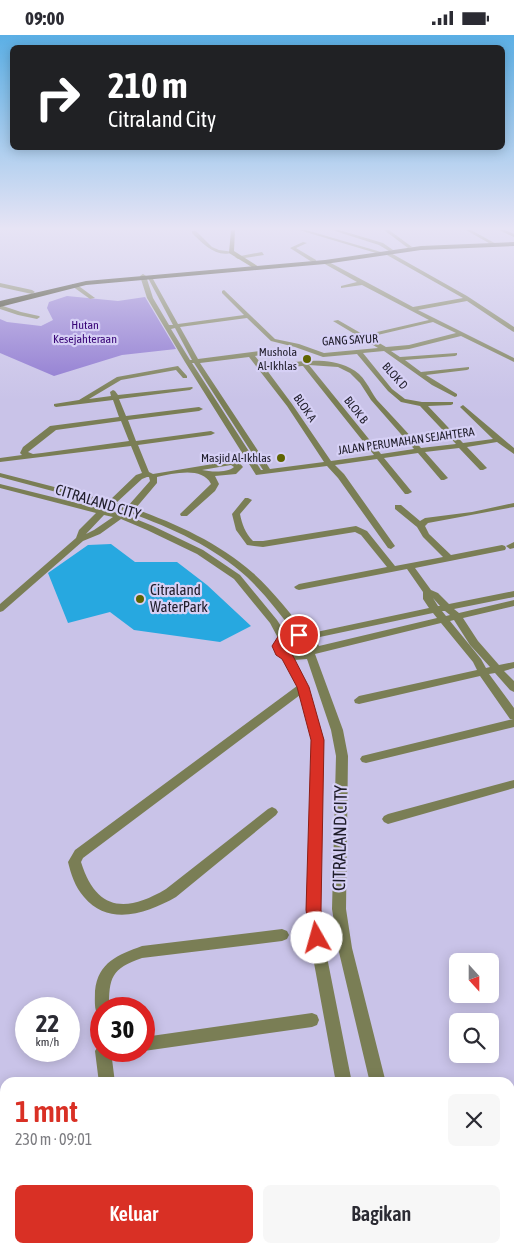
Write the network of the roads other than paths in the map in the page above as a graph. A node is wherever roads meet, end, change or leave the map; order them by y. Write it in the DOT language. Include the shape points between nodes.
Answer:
graph roads {
  1 [pos="8,287"];
  2 [pos="54,287"];
  3 [pos="67,287"];
  4 [pos="77,287"];
  5 [pos="148,287"];
  6 [pos="152,287"];
  7 [pos="369,287"];
  8 [pos="448,287"];
  9 [pos="32,292"];
  10 [pos="224,292"];
  11 [pos="448,296"];
  12 [pos="92,298"];
  13 [pos="468,299"];
  14 [pos="0,304"];
  15 [pos="402,304"];
  16 [pos="412,309"];
  17 [pos="248,316"];
  18 [pos="37,317"];
  19 [pos="434,320"];
  20 [pos="336,321"];
  21 [pos="176,326"];
  22 [pos="168,327"];
  23 [pos="514,330"];
  24 [pos="460,333"];
  25 [pos="363,337"];
  26 [pos="386,350"];
  27 [pos="275,351"];
  28 [pos="359,352"];
  29 [pos="455,354"];
  30 [pos="250,355"];
  31 [pos="399,359"];
  32 [pos="514,360"];
  33 [pos="196,361"];
  34 [pos="188,362"];
  35 [pos="305,365"];
  36 [pos="261,368"];
  37 [pos="467,368"];
  38 [pos="419,374"];
  39 [pos="185,377"];
  40 [pos="109,382"];
  41 [pos="190,388"];
  42 [pos="456,395"];
  43 [pos="115,398"];
  44 [pos="81,401"];
  45 [pos="451,403"];
  46 [pos="422,404"];
  47 [pos="56,405"];
  48 [pos="463,407"];
  49 [pos="199,409"];
  50 [pos="123,418"];
  51 [pos="211,433"];
  52 [pos="499,440"];
  53 [pos="133,443"];
  54 [pos="460,445"];
  55 [pos="419,450"];
  56 [pos="514,452"];
  57 [pos="32,456"];
  58 [pos="377,456"];
  59 [pos="0,460"];
  60 [pos="329,463"];
  61 [pos="483,468"];
  62 [pos="187,470"];
  63 [pos="268,472"];
  64 [pos="209,474"];
  65 [pos="0,475"];
  66 [pos="150,475"];
  67 [pos="444,478"];
  68 [pos="0,486"];
  69 [pos="408,492"];
  70 [pos="248,500"];
  71 [pos="113,503"];
  72 [pos="514,505"];
  73 [pos="398,507"];
  74 [pos="130,509"];
  75 [pos="103,511"];
  76 [pos="184,513"];
  77 [pos="120,516"];
  78 [pos="420,525"];
  79 [pos="80,539"];
  80 [pos="391,546"];
  81 [pos="509,547"];
  82 [pos="449,558"];
  83 [pos="409,566"];
  84 [pos="393,569"];
  85 [pos="299,587"];
  86 [pos="428,592"];
  87 [pos="514,593"];
  88 [pos="514,603"];
  89 [pos="448,606"];
  90 [pos="0,609"];
  91 [pos="435,609"];
  92 [pos="457,617"];
  93 [pos="443,619"];
  94 [pos="348,627"];
  95 [pos="305,637"];
  96 [pos="283,638"];
  97 [pos="356,640"];
  98 [pos="312,653"];
  99 [pos="287,656"];
  100 [pos="514,665"];
  101 [pos="496,669"];
  102 [pos="484,672"];
  103 [pos="303,687"];
  104 [pos="514,688"];
  105 [pos="359,700"];
  106 [pos="328,702"];
  107 [pos="309,705"];
  108 [pos="514,716"];
  109 [pos="514,723"];
  110 [pos="366,759"];
  111 [pos="514,785"];
  112 [pos="272,812"];
  113 [pos="388,819"];
  114 [pos="282,935"];
  115 [pos="101,997"];
  116 [pos="312,1020"];
  117 [pos="155,1042"];
  118 [pos="104,1062"];
  119 [pos="106,1077"];
  120 [pos="343,1077"];
  121 [pos="377,1077"];
  1 -- 9 [label="street"];
  2 -- 9 [label="highway"];
  3 -- 14 [label="highway"];
  4 -- 12 [label="street"];
  5 -- 22 [label="street" via="150,298"];
  6 -- 21 [label="street"];
  7 -- 15 [label="street"];
  8 -- 13 [label="street"];
  9 -- 14 [label="highway"];
  10 -- 17 [label="street, GANG SAYUR"];
  11 -- 15 [label="street"];
  13 -- 16 [label="street"];
  13 -- 23 [label="street"];
  14 -- 18 [label="street" via="20,314"];
  15 -- 16 [label="street"];
  16 -- 19 [label="street"];
  17 -- 21 [label="street"];
  17 -- 28 [label="street, GANG SAYUR" via="275,341 323,355"];
  19 -- 24 [label="street"];
  19 -- 25 [label="street"];
  20 -- 25 [label="street, GANG SAYUR"];
  21 -- 22 [label="street"];
  21 -- 33 [label="street"];
  22 -- 34 [label="street"];
  24 -- 26 [label="street"];
  24 -- 32 [label="street"];
  25 -- 26 [label="street, GANG SAYUR"];
  26 -- 28 [label="street, GANG SAYUR"];
  26 -- 31 [label="street"];
  27 -- 30 [label="street"];
  28 -- 46 [label="street, BLOK D" via="398,397"];
  29 -- 31 [label="street"];
  30 -- 33 [label="street"];
  30 -- 36 [label="street, BLOK A"];
  31 -- 38 [label="street"];
  33 -- 34 [label="street"];
  33 -- 63 [label="street"];
  34 -- 63 [label="street" via="257,472"];
  35 -- 36 [label="street"];
  35 -- 55 [label="street" via="331,364 348,369"];
  35 -- 58 [label="street, BLOK B"];
  36 -- 60 [label="street, BLOK A"];
  37 -- 38 [label="street"];
  38 -- 42 [label="street"];
  39 -- 40 [label="street" via="178,368"];
  40 -- 43 [label="street"];
  40 -- 44 [label="street"];
  41 -- 43 [label="street"];
  43 -- 44 [label="street"];
  43 -- 50 [label="street"];
  44 -- 47 [label="street"];
  45 -- 46 [label="street"];
  46 -- 54 [label="street"];
  48 -- 52 [label="street, JALAN PERUMAHAN SEJAHTERA"];
  49 -- 50 [label="street"];
  50 -- 53 [label="street"];
  50 -- 57 [label="street" via="55,427 26,449 24,453"];
  51 -- 53 [label="street"];
  52 -- 54 [label="street, JALAN PERUMAHAN SEJAHTERA"];
  52 -- 56 [label="street"];
  53 -- 57 [label="street"];
  53 -- 66 [label="street"];
  54 -- 55 [label="street, JALAN PERUMAHAN SEJAHTERA"];
  54 -- 61 [label="street"];
  55 -- 58 [label="street, JALAN PERUMAHAN SEJAHTERA"];
  55 -- 67 [label="street"];
  57 -- 59 [label="street"];
  58 -- 60 [label="street, JALAN PERUMAHAN SEJAHTERA"];
  58 -- 69 [label="street, BLOK B"];
  60 -- 63 [label="street, JALAN PERUMAHAN SEJAHTERA"];
  60 -- 80 [label="street, BLOK A"];
  62 -- 64 [label="street"];
  62 -- 64 [label="street" via="231,463 239,467 233,472"];
  62 -- 66 [label="street"];
  64 -- 76 [label="street" via="215,484 212,489"];
  65 -- 71 [label="street, CITRALAND CITY"];
  66 -- 71 [label="street" via="139,477"];
  66 -- 74 [label="street" via="154,481"];
  68 -- 75 [label="street, CITRALAND CITY"];
  70 -- 84 [label="street" via="236,515 240,530 250,543 263,544 356,529 364,533"];
  71 -- 74 [label="street, CITRALAND CITY"];
  71 -- 75 [label="street"];
  72 -- 78 [label="street" via="425,521"];
  73 -- 78 [label="street"];
  74 -- 77 [label="street"];
  74 -- 95 [label="street, CITRALAND CITY" via="197,539 232,560 256,580"];
  75 -- 77 [label="street, CITRALAND CITY"];
  75 -- 79 [label="street" via="86,527"];
  77 -- 79 [label="street"];
  77 -- 96 [label="street, CITRALAND CITY" via="167,536 228,570 246,585"];
  78 -- 82 [label="street"];
  79 -- 90 [label="street"];
  81 -- 82 [label="street"];
  82 -- 83 [label="street"];
  83 -- 84 [label="street"];
  83 -- 86 [label="street"];
  84 -- 85 [label="street"];
  86 -- 89 [label="street"];
  86 -- 91 [label="street" via="428,599"];
  87 -- 89 [label="street"];
  88 -- 92 [label="street"];
  89 -- 91 [label="street"];
  89 -- 92 [label="street"];
  91 -- 93 [label="street"];
  91 -- 94 [label="street"];
  92 -- 93 [label="street"];
  92 -- 101 [label="street"];
  93 -- 97 [label="street"];
  93 -- 102 [label="street"];
  94 -- 95 [label="street"];
  94 -- 97 [label="street"];
  95 -- 96 [label="street" via="290,635"];
  95 -- 98 [label="street, CITRALAND CITY" via="313,643"];
  96 -- 99 [label="street, CITRALAND CITY" via="278,646 280,652"];
  97 -- 98 [label="street"];
  98 -- 99 [label="street" via="299,658"];
  98 -- 106 [label="street, CITRALAND CITY"];
  99 -- 103 [label="street, CITRALAND CITY"];
  100 -- 101 [label="street"];
  101 -- 102 [label="street"];
  101 -- 104 [label="street"];
  102 -- 105 [label="street"];
  102 -- 108 [label="street"];
  103 -- 107 [label="street, CITRALAND CITY"];
  103 -- 112 [label="street" via="79,854 74,862 77,875 96,903 122,910 146,906 171,893"];
  106 -- 107 [label="street"];
  106 -- 121 [label="street, CITRALAND CITY" via="338,729 342,756 339,909 345,948"];
  107 -- 120 [label="street, CITRALAND CITY" via="318,740 313,910"];
  109 -- 110 [label="street"];
  111 -- 113 [label="street"];
  114 -- 115 [label="street" via="142,953 122,959 108,968 103,978"];
  116 -- 117 [label="street"];
  118 -- 119 [label="street"];
}
